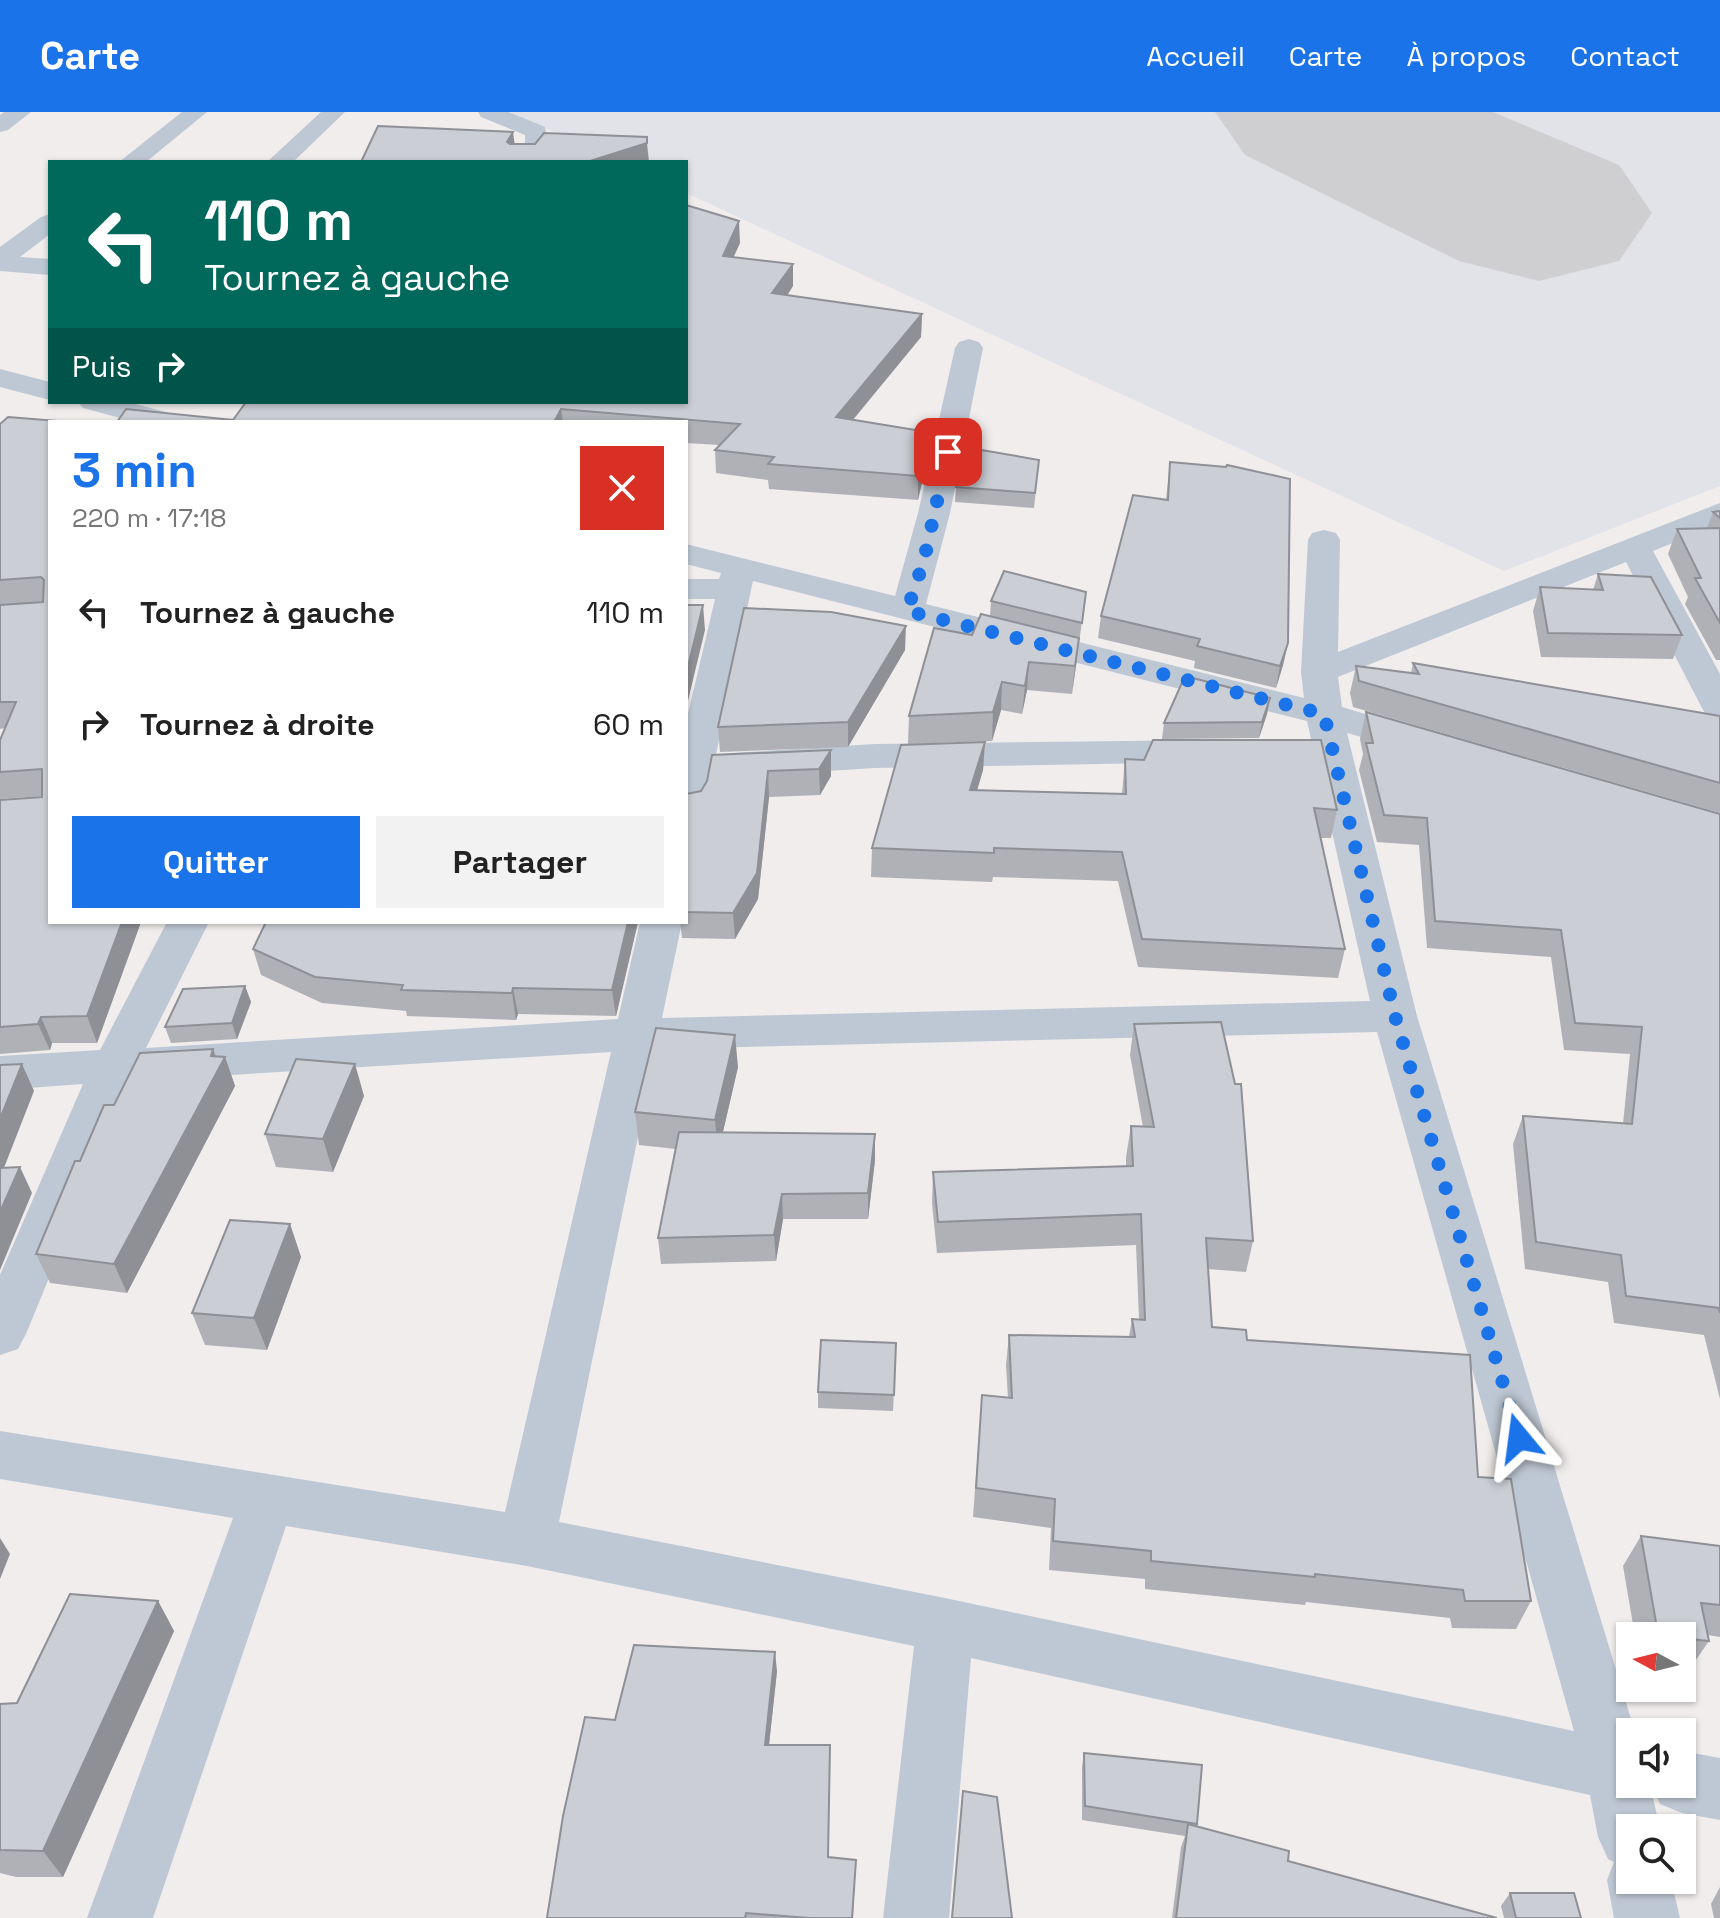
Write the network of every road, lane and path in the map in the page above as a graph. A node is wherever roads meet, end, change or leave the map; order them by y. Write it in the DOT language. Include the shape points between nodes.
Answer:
graph roads {
  1 [pos="20,112"];
  2 [pos="196,112"];
  3 [pos="334,112"];
  4 [pos="489,112"];
  5 [pos="0,125"];
  6 [pos="134,160"];
  7 [pos="281,160"];
  8 [pos="526,160"];
  9 [pos="48,224"];
  10 [pos="0,261"];
  11 [pos="48,267"];
  12 [pos="969,348"];
  13 [pos="0,378"];
  14 [pos="48,390"];
  15 [pos="126,406"];
  16 [pos="164,420"];
  17 [pos="1720,513"];
  18 [pos="1324,540"];
  19 [pos="1634,546"];
  20 [pos="688,555"];
  21 [pos="737,578"];
  22 [pos="688,589"];
  23 [pos="907,611"];
  24 [pos="1720,708"];
  25 [pos="1320,723"];
  26 [pos="1241,751"];
  27 [pos="1461,754"];
  28 [pos="690,768"];
  29 [pos="187,924"];
  30 [pos="661,924"];
  31 [pos="1395,1016"];
  32 [pos="637,1034"];
  33 [pos="114,1066"];
  34 [pos="0,1073"];
  35 [pos="0,1334"];
  36 [pos="0,1455"];
  37 [pos="268,1498"];
  38 [pos="527,1541"];
  39 [pos="945,1625"];
  40 [pos="1616,1748"];
  41 [pos="1616,1769"];
  42 [pos="1696,1785"];
  43 [pos="1720,1789"];
  44 [pos="1642,1894"];
  45 [pos="120,1918"];
  46 [pos="916,1918"];
  47 [pos="1647,1918"];
  1 -- 5 [label="street"];
  2 -- 6 [label="street"];
  3 -- 7 [label="street"];
  4 -- 8 [label="street" via="537,132 537,144"];
  9 -- 10 [label="street"];
  10 -- 11 [label="street"];
  12 -- 23 [label="street" via="945,475"];
  13 -- 14 [label="street"];
  15 -- 16 [label="street"];
  17 -- 19 [label="street"];
  18 -- 25 [label="street"];
  19 -- 24 [label="street"];
  19 -- 25 [label="street"];
  20 -- 21 [label="street"];
  21 -- 22 [label="street"];
  21 -- 23 [label="street"];
  21 -- 28 [label="street"];
  23 -- 25 [label="street"];
  25 -- 27 [label="street"];
  25 -- 31 [label="street"];
  26 -- 28 [label="street" via="875,756"];
  29 -- 33 [label="street"];
  30 -- 32 [label="street"];
  31 -- 32 [label="street"];
  31 -- 40 [label="street"];
  32 -- 33 [label="street"];
  32 -- 38 [label="street"];
  33 -- 34 [label="street"];
  33 -- 35 [label="street"];
  36 -- 37 [label="street"];
  37 -- 38 [label="street"];
  37 -- 45 [label="street"];
  38 -- 39 [label="street"];
  39 -- 41 [label="street"];
  39 -- 46 [label="street"];
  42 -- 43 [label="street"];
  44 -- 47 [label="street"];
}
